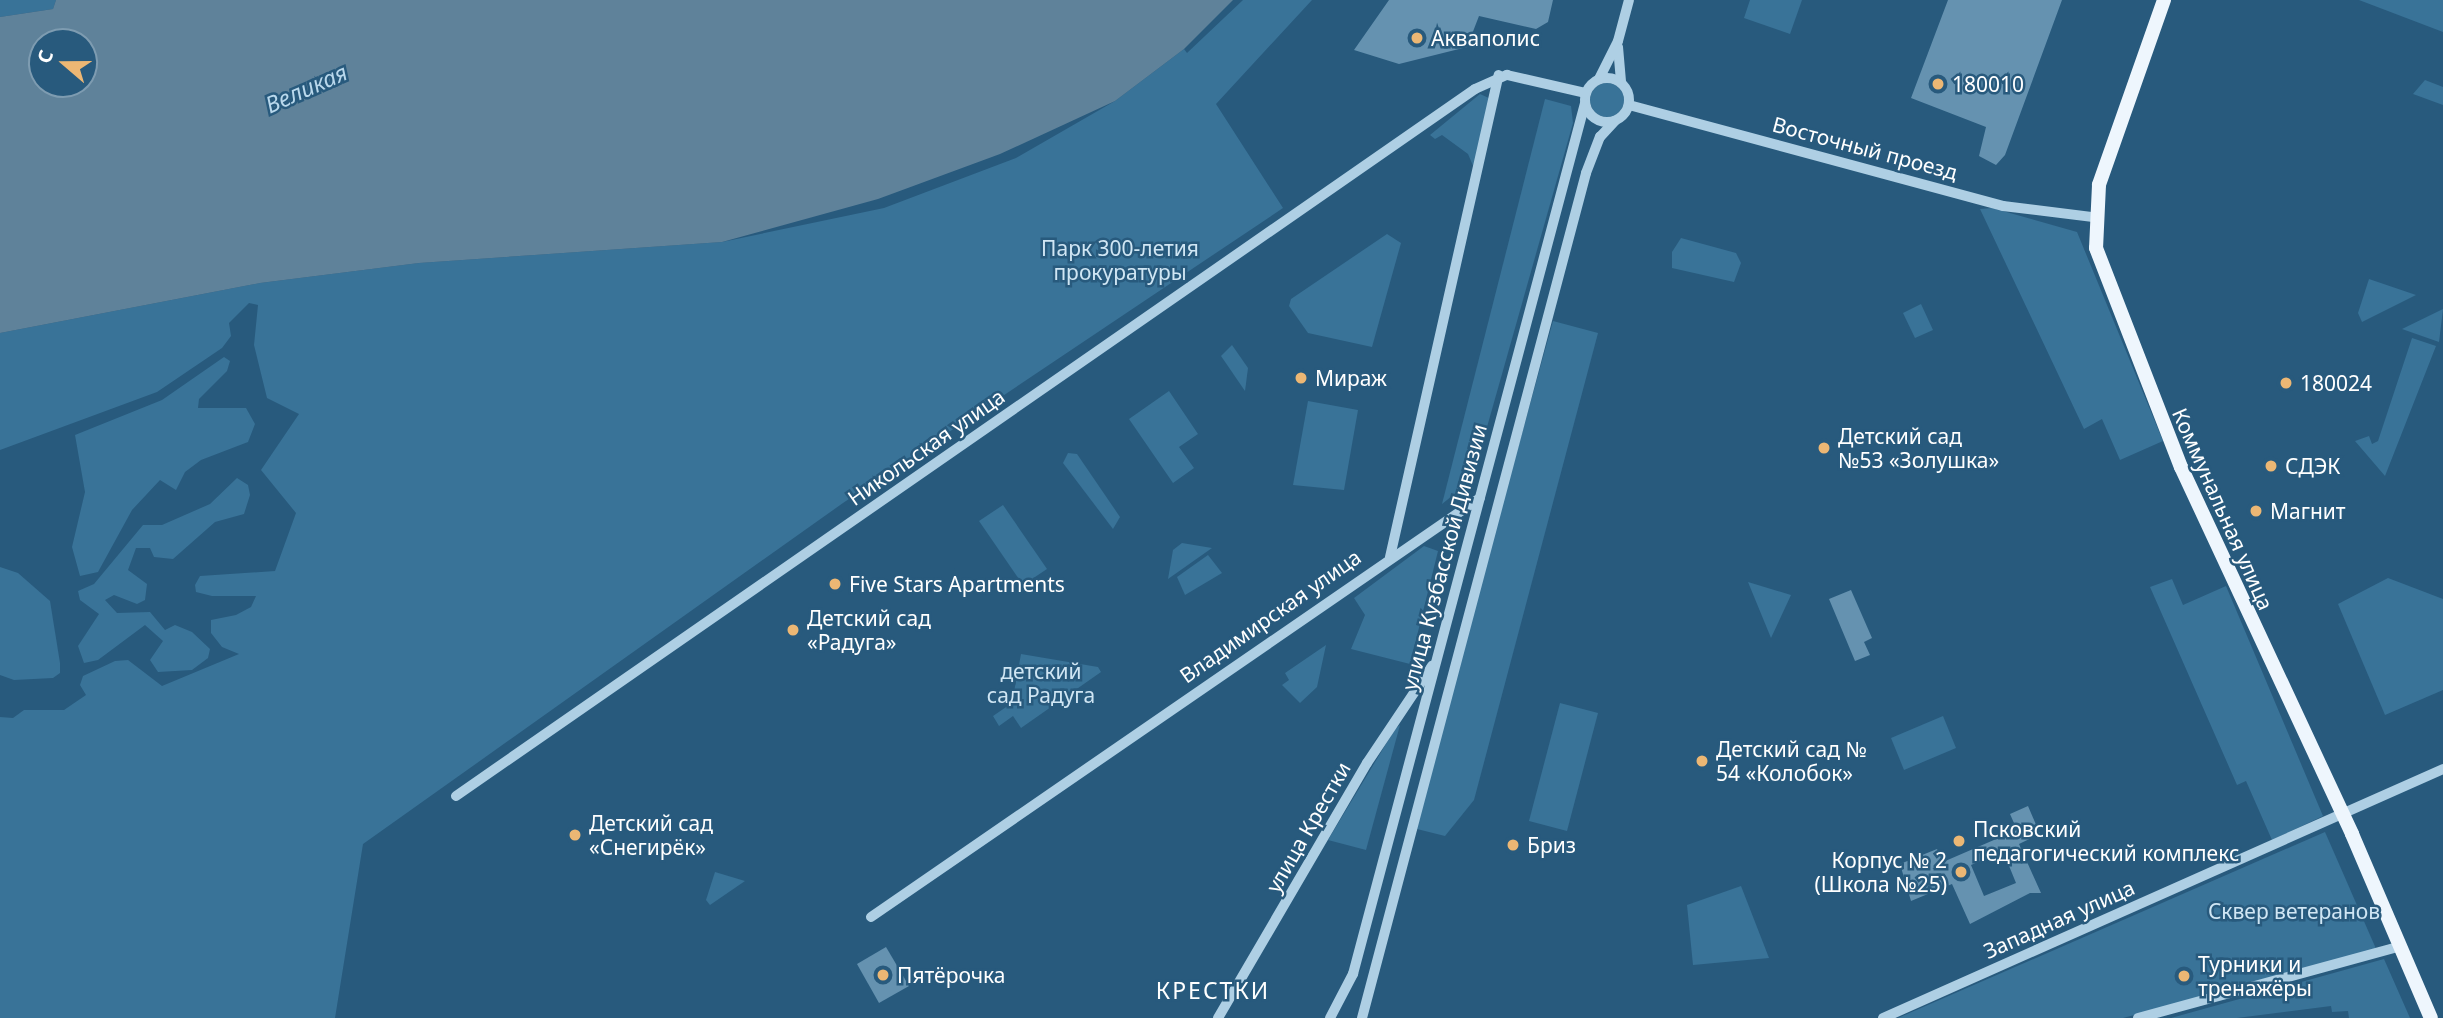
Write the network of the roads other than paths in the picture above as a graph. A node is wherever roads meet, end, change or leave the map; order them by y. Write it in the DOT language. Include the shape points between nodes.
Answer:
graph roads {
  1 [pos="1629,0"];
  2 [pos="2164,0"];
  3 [pos="1618,41"];
  4 [pos="1499,75"];
  5 [pos="1599,79"];
  6 [pos="1621,83"];
  7 [pos="1585,98"];
  8 [pos="1629,105"];
  9 [pos="1615,121"];
  10 [pos="2093,217"];
  11 [pos="1480,498"];
  12 [pos="1390,557"];
  13 [pos="1436,661"];
  14 [pos="2443,769"];
  15 [pos="456,796"];
  16 [pos="2342,814"];
  17 [pos="871,917"];
  18 [pos="2401,946"];
  19 [pos="1219,1017"];
  20 [pos="1330,1018"];
  21 [pos="1362,1018"];
  22 [pos="1883,1018"];
  23 [pos="2137,1018"];
  24 [pos="2431,1018"];
  1 -- 3 [label="street, улица Кузбасской Дивизии"];
  2 -- 10 [label="main road, Коммунальная улица" via="2108,153"];
  3 -- 5 [label="street, улица Кузбасской Дивизии"];
  3 -- 6 [label="street, улица Кузбасской Дивизии"];
  4 -- 7 [label="street"];
  4 -- 12 [label="street, Владимирская улица"];
  4 -- 15 [label="street, Никольская улица"];
  5 -- 6 [label="street"];
  5 -- 7 [label="street, улица Кузбасской Дивизии"];
  6 -- 8 [label="street, улица Кузбасской Дивизии"];
  7 -- 9 [label="street" via="1594,119"];
  7 -- 11 [label="street, улица Кузбасской Дивизии"];
  8 -- 9 [label="street, улица Кузбасской Дивизии"];
  8 -- 10 [label="street, Восточный проезд" via="2003,206"];
  9 -- 21 [label="street, улица Кузбасской Дивизии" via="1600,137 1586,173"];
  10 -- 16 [label="main road, Коммунальная улица" via="2096,248 2160,418"];
  11 -- 12 [label="street"];
  11 -- 13 [label="street, улица Кузбасской Дивизии"];
  12 -- 17 [label="street, Владимирская улица"];
  13 -- 19 [label="street, улица Крестки" via="1367,764"];
  13 -- 20 [label="street, улица Кузбасской Дивизии" via="1353,974"];
  14 -- 16 [label="street, Западная улица"];
  16 -- 18 [label="main road, Коммунальная улица"];
  16 -- 22 [label="street, Западная улица"];
  18 -- 23 [label="street"];
  18 -- 24 [label="main road, Коммунальная улица"];
}
